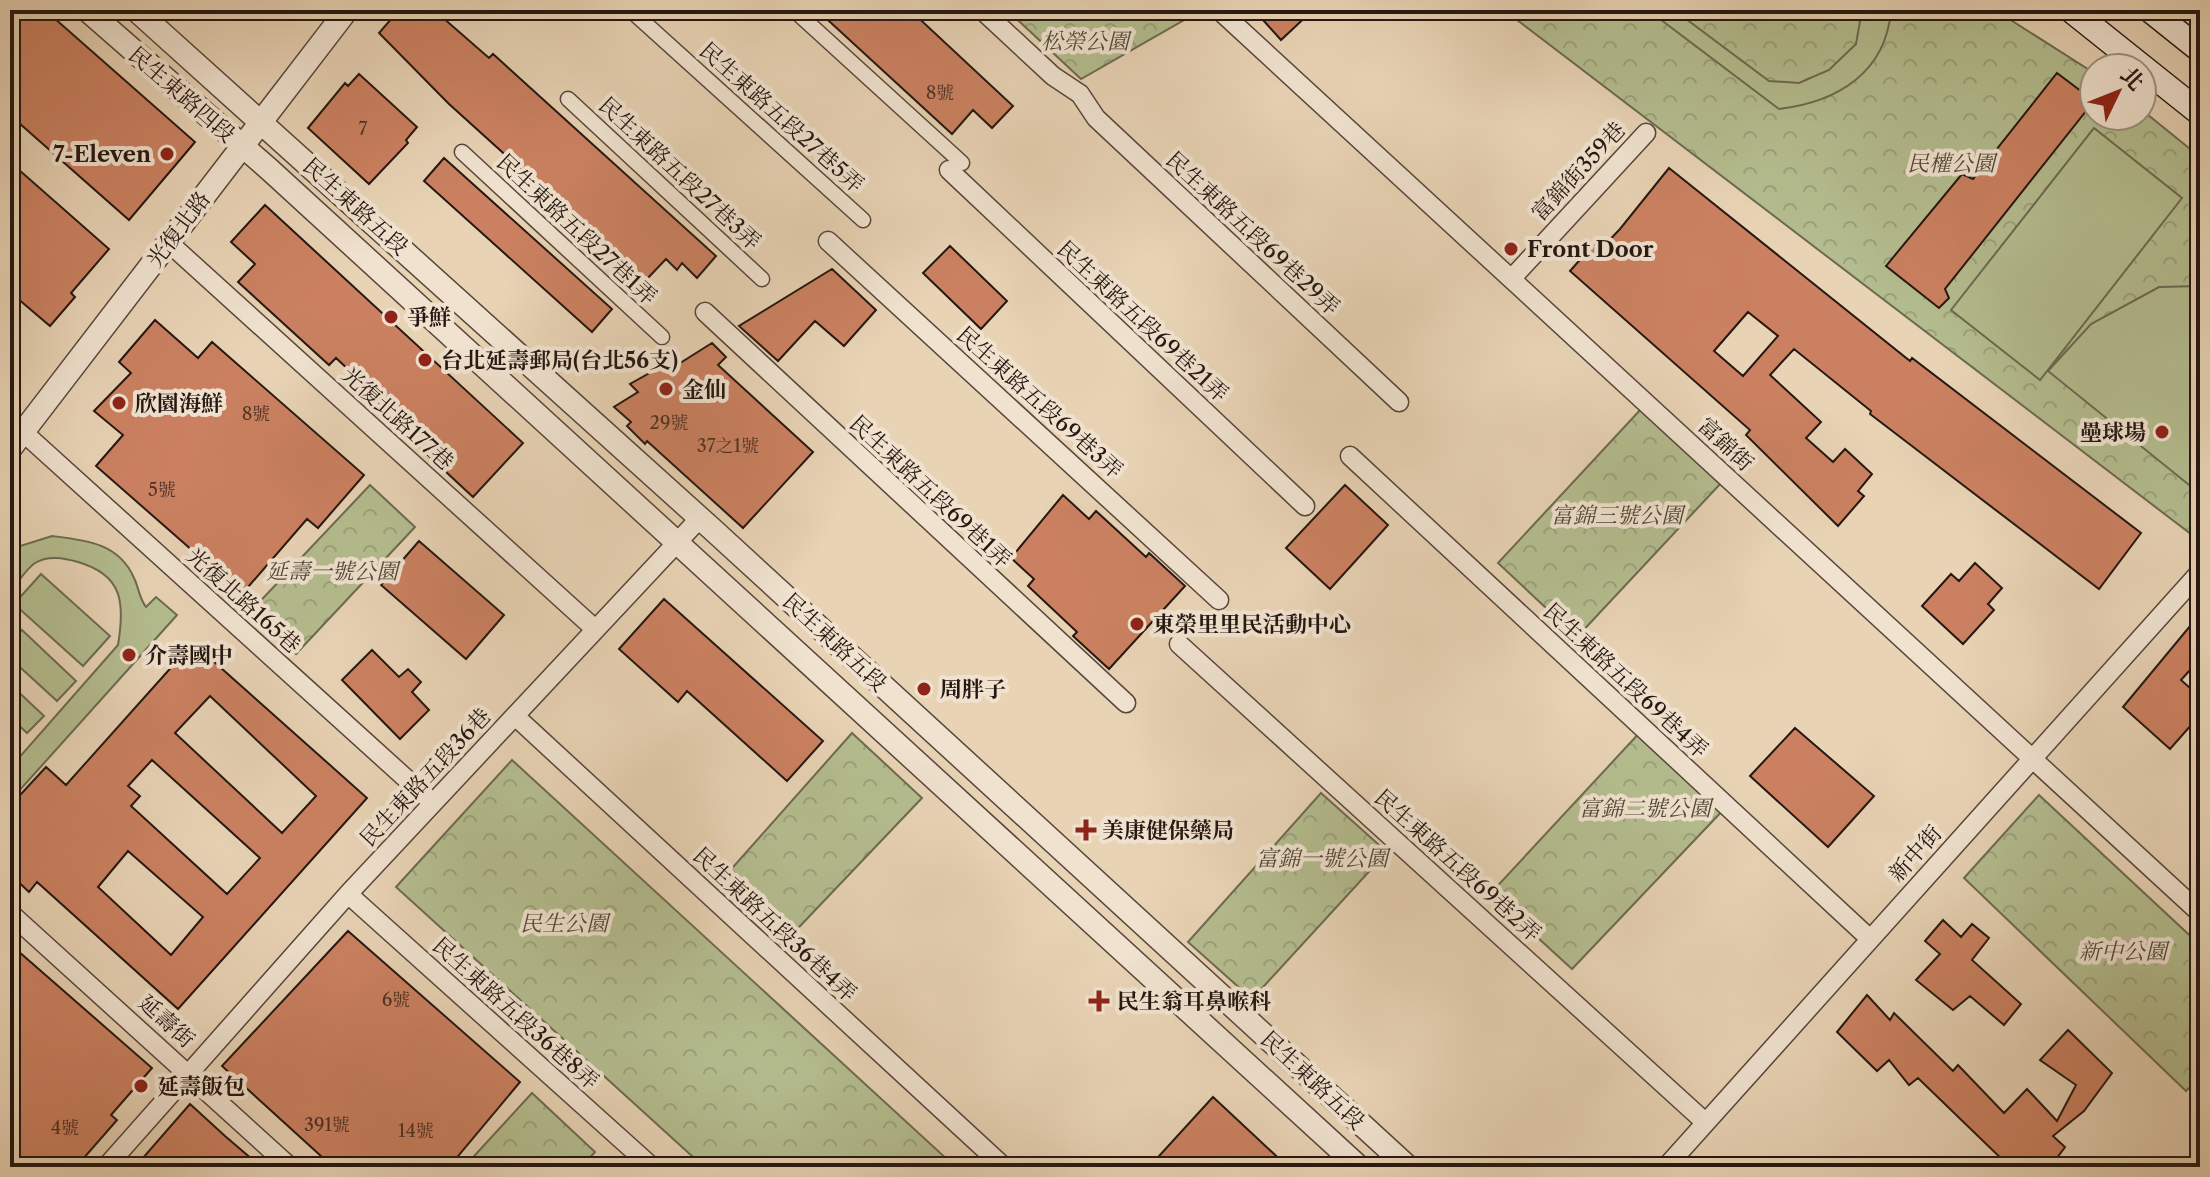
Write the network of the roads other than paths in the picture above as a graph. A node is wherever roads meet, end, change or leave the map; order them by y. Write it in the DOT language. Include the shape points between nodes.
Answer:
graph roads {
  1 [pos="87,10"];
  2 [pos="136,10"];
  3 [pos="347,10"];
  4 [pos="794,10"];
  5 [pos="982,10"];
  6 [pos="1219,10"];
  7 [pos="2071,10"];
  8 [pos="2150,10"];
  9 [pos="636,15"];
  10 [pos="2200,50"];
  11 [pos="568,99"];
  12 [pos="2200,113"];
  13 [pos="261,120"];
  14 [pos="1646,133"];
  15 [pos="242,145"];
  16 [pos="462,152"];
  17 [pos="956,166"];
  18 [pos="863,220"];
  19 [pos="828,241"];
  20 [pos="168,242"];
  21 [pos="1513,277"];
  22 [pos="762,279"];
  23 [pos="705,312"];
  24 [pos="662,337"];
  25 [pos="1399,402"];
  26 [pos="16,440"];
  27 [pos="1350,456"];
  28 [pos="1305,506"];
  29 [pos="700,518"];
  30 [pos="676,543"];
  31 [pos="2200,572"];
  32 [pos="1219,600"];
  33 [pos="595,629"];
  34 [pos="1179,644"];
  35 [pos="1126,703"];
  36 [pos="515,716"];
  37 [pos="2033,759"];
  38 [pos="433,803"];
  39 [pos="348,894"];
  40 [pos="10,913"];
  41 [pos="2200,913"];
  42 [pos="1869,938"];
  43 [pos="188,1072"];
  44 [pos="1705,1122"];
  45 [pos="106,1167"];
  46 [pos="290,1167"];
  47 [pos="652,1167"];
  48 [pos="1004,1167"];
  49 [pos="1359,1167"];
  50 [pos="1408,1167"];
  51 [pos="1666,1167"];
  1 -- 15 [label="street, 民生東路四段"];
  2 -- 13 [label="street, 民生東路四段"];
  3 -- 13 [label="street, 光復北路"];
  4 -- 17 [label="street"];
  5 -- 25 [label="street, 民生東路五段69巷29弄" via="1080,94 1096,118"];
  6 -- 21 [label="street, 富錦街"];
  7 -- 12 [label="main road"];
  8 -- 10 [label="main road"];
  9 -- 18 [label="street, 民生東路五段27巷5弄"];
  11 -- 22 [label="street, 民生東路五段27巷3弄"];
  13 -- 15 [label="street, 光復北路"];
  13 -- 29 [label="street, 民生東路五段"];
  14 -- 21 [label="street, 富錦街359巷"];
  15 -- 20 [label="street, 光復北路"];
  15 -- 30 [label="street, 民生東路五段"];
  16 -- 24 [label="street, 民生東路五段27巷1弄"];
  17 -- 28 [label="street, 民生東路五段69巷21弄"];
  19 -- 32 [label="street, 民生東路五段69巷3弄"];
  20 -- 26 [label="street, 光復北路"];
  20 -- 33 [label="street, 光復北路177巷"];
  21 -- 37 [label="street, 富錦街"];
  23 -- 35 [label="street, 民生東路五段69巷1弄"];
  26 -- 38 [label="street, 光復北路165巷"];
  27 -- 42 [label="street, 民生東路五段69巷4弄"];
  29 -- 30 [label="street, 民生東路五段36巷"];
  29 -- 50 [label="street, 民生東路五段"];
  30 -- 33 [label="street, 民生東路五段36巷"];
  30 -- 49 [label="street, 民生東路五段"];
  31 -- 37 [label="street, 新中街"];
  33 -- 36 [label="street, 民生東路五段36巷"];
  34 -- 44 [label="street, 民生東路五段69巷2弄"];
  36 -- 38 [label="street, 民生東路五段36巷"];
  36 -- 48 [label="street, 民生東路五段36巷4弄"];
  37 -- 41 [label="street, 富錦街"];
  37 -- 42 [label="street, 新中街"];
  38 -- 39 [label="street, 民生東路五段36巷"];
  39 -- 43 [label="street, 民生東路五段36巷"];
  39 -- 47 [label="street, 民生東路五段36巷8弄"];
  40 -- 43 [label="street, 延壽街"];
  42 -- 44 [label="street, 新中街"];
  43 -- 45 [label="street, 民生東路五段36巷"];
  43 -- 46 [label="street, 延壽街"];
  44 -- 51 [label="street, 新中街"];
}
